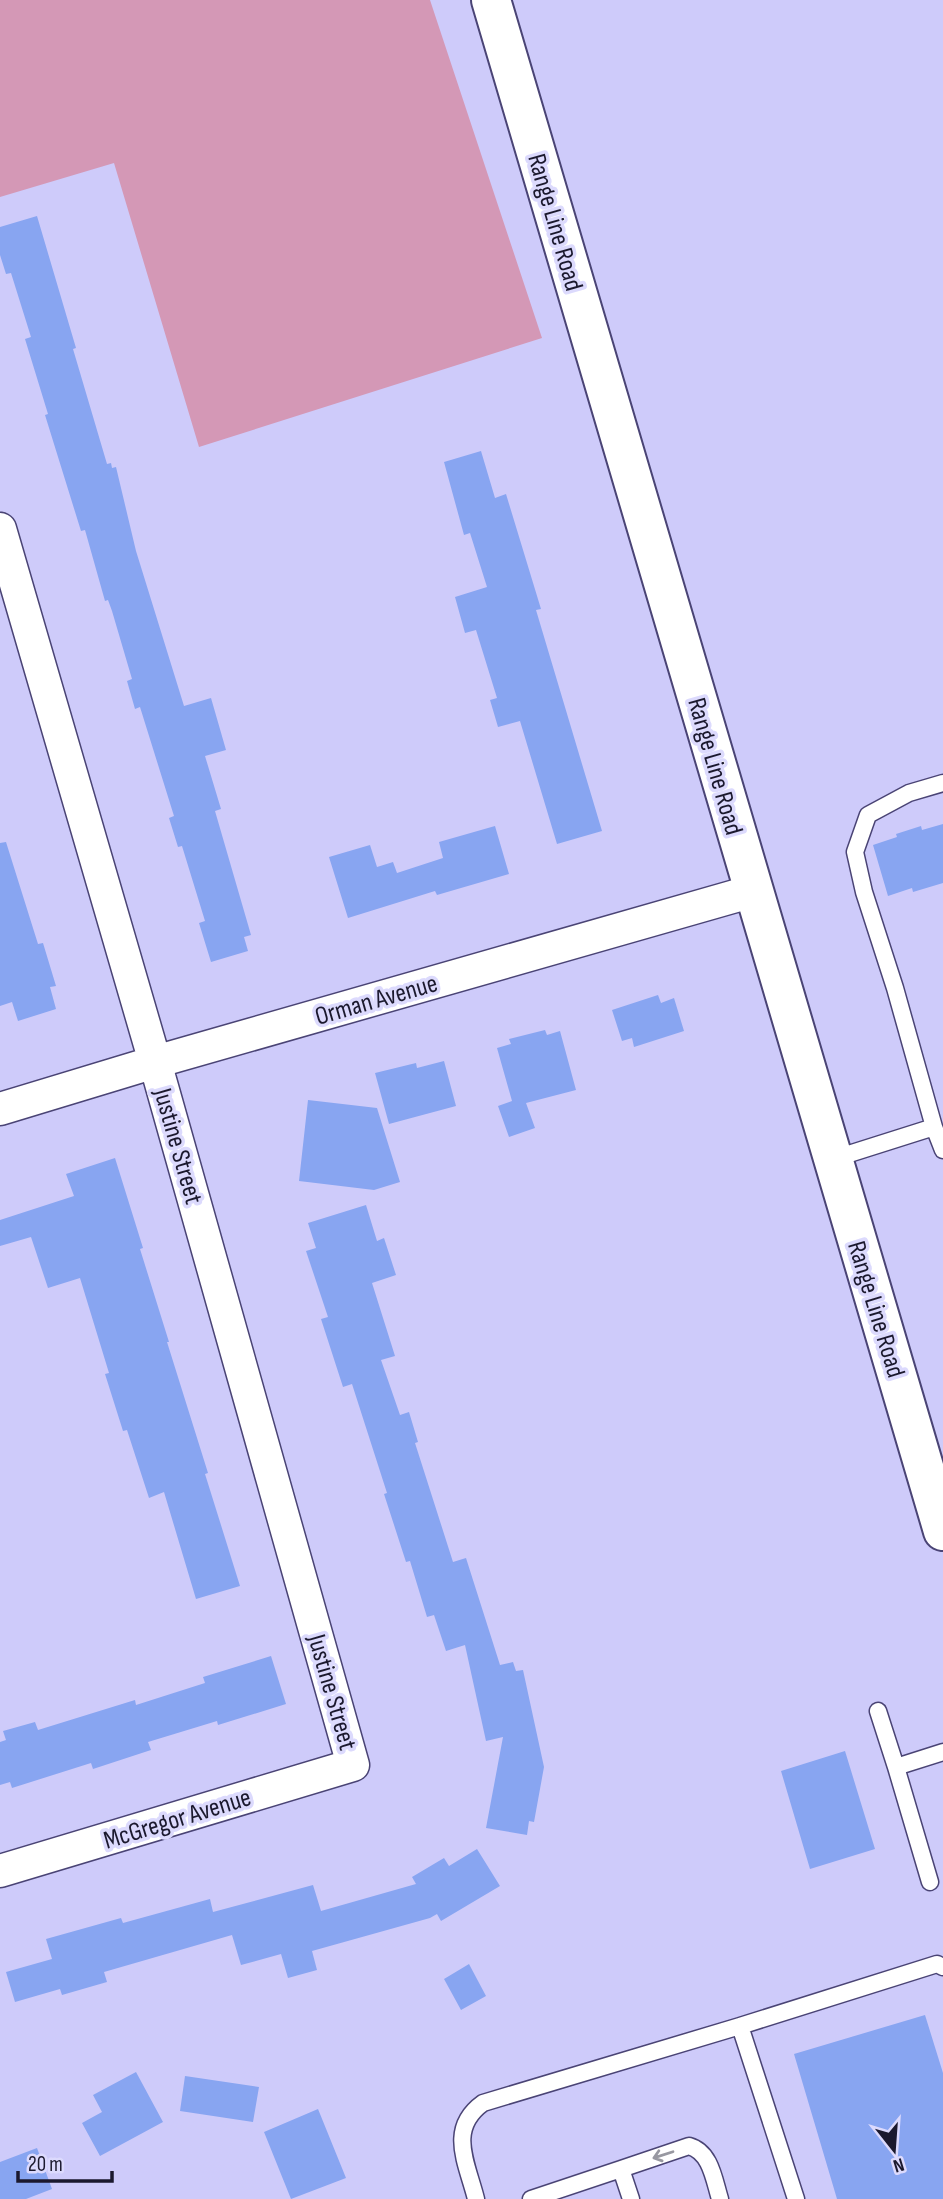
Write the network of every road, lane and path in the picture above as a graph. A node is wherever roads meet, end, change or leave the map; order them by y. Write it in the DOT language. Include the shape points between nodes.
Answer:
graph roads {
  1 [pos="491,0"];
  2 [pos="0,528"];
  3 [pos="943,783"];
  4 [pos="753,891"];
  5 [pos="155,1062"];
  6 [pos="0,1109"];
  7 [pos="934,1127"];
  8 [pos="943,1150"];
  9 [pos="833,1159"];
  10 [pos="943,1531"];
  11 [pos="878,1711"];
  12 [pos="943,1752"];
  13 [pos="353,1765"];
  14 [pos="896,1768"];
  15 [pos="0,1871"];
  16 [pos="930,1882"];
  17 [pos="943,1967"];
  18 [pos="740,2026"];
  19 [pos="621,2169"];
  20 [pos="476,2199"];
  21 [pos="531,2199"];
  22 [pos="631,2199"];
  23 [pos="720,2199"];
  24 [pos="796,2199"];
  1 -- 4 [label="main road, Range Line Road"];
  2 -- 5 [label="street, Justine Street"];
  3 -- 7 [label="lane" via="909,793 867,815 855,852"];
  4 -- 5 [label="street, Orman Avenue"];
  4 -- 9 [label="main road, Range Line Road"];
  5 -- 6 [label="street, Orman Avenue"];
  5 -- 13 [label="street, Justine Street"];
  7 -- 8 [label="lane"];
  7 -- 9 [label="lane"];
  9 -- 10 [label="main road, Range Line Road"];
  11 -- 14 [label="lane"];
  12 -- 14 [label="lane"];
  13 -- 15 [label="street, McGregor Avenue"];
  14 -- 16 [label="lane"];
  17 -- 18 [label="lane" via="937,1964"];
  18 -- 20 [label="lane" via="484,2102 469,2116 460,2137"];
  18 -- 24 [label="lane"];
  19 -- 21 [label="lane"];
  19 -- 22 [label="lane"];
  23 -- 19 [label="lane, one-way" via="707,2160 697,2148 690,2146"];
}
